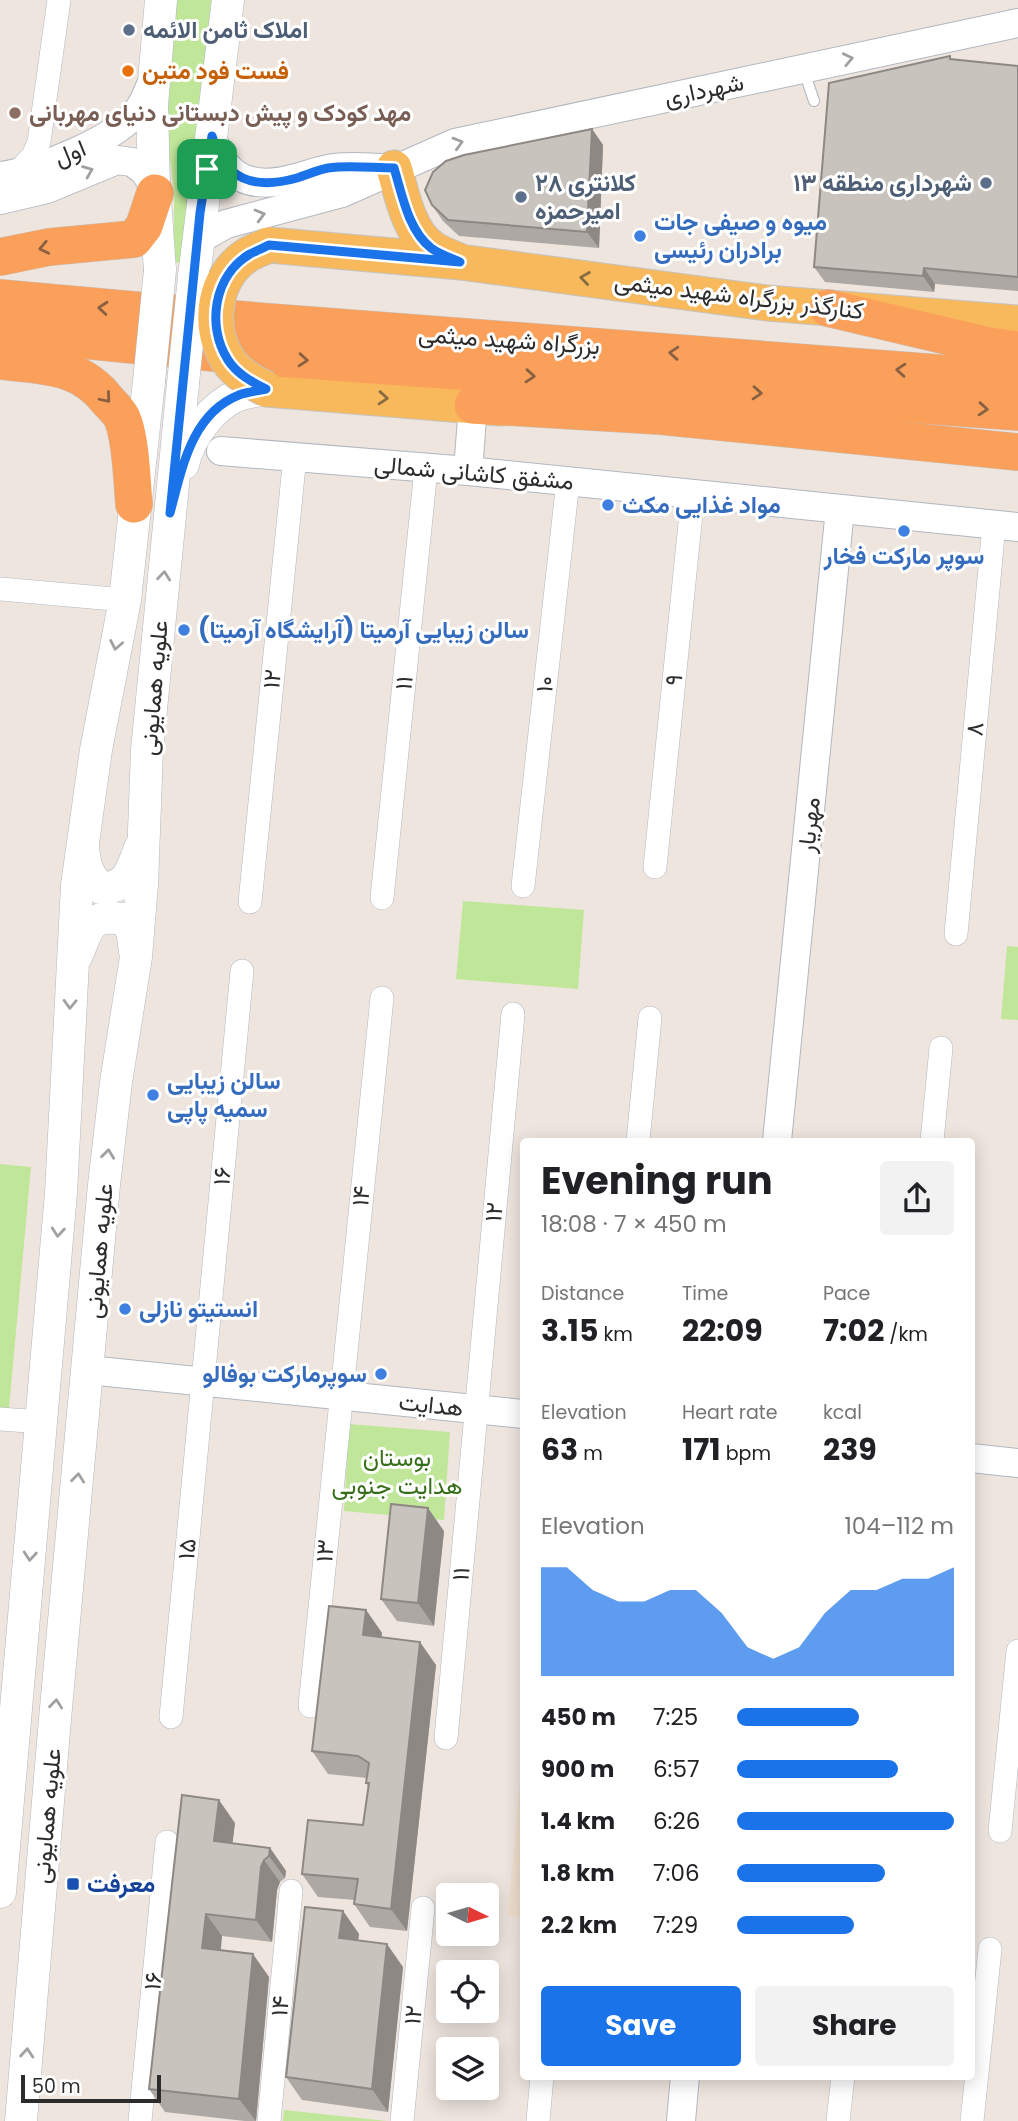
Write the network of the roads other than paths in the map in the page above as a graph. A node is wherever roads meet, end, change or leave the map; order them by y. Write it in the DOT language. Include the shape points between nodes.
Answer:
graph roads {
  1 [pos="58,0"];
  2 [pos="161,0"];
  3 [pos="228,0"];
  4 [pos="1018,23"];
  5 [pos="803,68"];
  6 [pos="153,80"];
  7 [pos="814,101"];
  8 [pos="43,125"];
  9 [pos="212,136"];
  10 [pos="76,151"];
  11 [pos="394,168"];
  12 [pos="8,175"];
  13 [pos="155,189"];
  14 [pos="0,200"];
  15 [pos="198,240"];
  16 [pos="0,257"];
  17 [pos="460,262"];
  18 [pos="0,298"];
  19 [pos="828,308"];
  20 [pos="1018,323"];
  21 [pos="0,332"];
  22 [pos="1018,350"];
  23 [pos="0,361"];
  24 [pos="1018,379"];
  25 [pos="266,389"];
  26 [pos="473,405"];
  27 [pos="1018,412"];
  28 [pos="221,451"];
  29 [pos="1018,452"];
  30 [pos="295,456"];
  31 [pos="426,469"];
  32 [pos="1018,469"];
  33 [pos="468,471"];
  34 [pos="568,481"];
  35 [pos="693,494"];
  36 [pos="134,504"];
  37 [pos="840,509"];
  38 [pos="170,513"];
  39 [pos="1006,526"];
  40 [pos="0,589"];
  41 [pos="125,600"];
  42 [pos="82,839"];
  43 [pos="144,839"];
  44 [pos="655,867"];
  45 [pos="523,886"];
  46 [pos="382,898"];
  47 [pos="250,902"];
  48 [pos="956,934"];
  49 [pos="136,957"];
  50 [pos="71,970"];
  51 [pos="242,971"];
  52 [pos="382,998"];
  53 [pos="513,1014"];
  54 [pos="650,1018"];
  55 [pos="941,1048"];
  56 [pos="638,1138"];
  57 [pos="777,1138"];
  58 [pos="932,1138"];
  59 [pos="88,1370"];
  60 [pos="203,1381"];
  61 [pos="340,1395"];
  62 [pos="475,1409"];
  63 [pos="520,1414"];
  64 [pos="0,1419"];
  65 [pos="42,1422"];
  66 [pos="975,1458"];
  67 [pos="1018,1463"];
  68 [pos="1018,1651"];
  69 [pos="310,1706"];
  70 [pos="171,1717"];
  71 [pos="446,1738"];
  72 [pos="1000,1831"];
  73 [pos="167,1842"];
  74 [pos="291,1891"];
  75 [pos="0,1892"];
  76 [pos="423,1908"];
  77 [pos="990,1949"];
  78 [pos="542,2080"];
  79 [pos="685,2080"];
  80 [pos="843,2080"];
  81 [pos="21,2121"];
  82 [pos="140,2121"];
  83 [pos="269,2121"];
  84 [pos="402,2121"];
  85 [pos="538,2121"];
  86 [pos="681,2121"];
  87 [pos="838,2121"];
  88 [pos="972,2121"];
  1 -- 8 [label="street"];
  2 -- 6 [label="main road, علویه همایونی"];
  3 -- 9 [label="main road, علویه همایونی"];
  5 -- 4 [label="street, شهرداری, one-way"];
  5 -- 7 [label="lane"];
  11 -- 5 [label="street, شهرداری, one-way" via="455,143"];
  6 -- 10 [label="street, اول" via="139,109 124,123"];
  6 -- 13 [label="main road, علویه همایونی"];
  8 -- 10 [label="street" via="55,142"];
  8 -- 12 [label="street" via="33,156"];
  9 -- 11 [label="street" via="217,155 244,180 268,183 330,168"];
  9 -- 15 [label="main road, علویه همایونی"];
  10 -- 12 [label="street, اول"];
  15 -- 11 [label="street, شهرداری, one-way" via="226,224 342,193"];
  11 -- 17 [label="main road" via="419,234 430,248"];
  14 -- 13 [label="street, اول, one-way" via="47,189 117,160 144,170"];
  13 -- 16 [label="highway, one-way" via="144,226 134,239"];
  13 -- 36 [label="main road, علویه همایونی, bridge" via="160,270"];
  15 -- 38 [label="main road, علویه همایونی, bridge"];
  19 -- 17 [label="main road, کنارگذر بزرگراه شهید میثمی, one-way"];
  17 -- 25 [label="main road, کنارگذر بزرگراه شهید میثمی, bridge" via="269,245 248,255 230,271 219,293 215,316 218,340 228,361 245,378"];
  24 -- 18 [label="highway, بزرگراه شهید میثمی, one-way"];
  19 -- 20 [label="main road, کنارگذر بزرگراه شهید میثمی"];
  19 -- 22 [label="highway"];
  21 -- 27 [label="highway, بزرگراه شهید میثمی, one-way" via="235,355"];
  23 -- 36 [label="highway, one-way" via="48,366 83,376 101,391 121,417"];
  25 -- 26 [label="main road, one-way"];
  25 -- 38 [label="main road" via="240,394 220,405 202,424 185,454"];
  26 -- 29 [label="highway" via="660,416"];
  26 -- 32 [label="main road"];
  26 -- 33 [label="street"];
  28 -- 30 [label="street, مشفق کاشانی شمالی"];
  30 -- 31 [label="street, مشفق کاشانی شمالی"];
  30 -- 47 [label="street, ۱۲"];
  31 -- 33 [label="street, مشفق کاشانی شمالی"];
  31 -- 46 [label="street, ۱۱"];
  33 -- 34 [label="street, مشفق کاشانی شمالی"];
  34 -- 35 [label="street, مشفق کاشانی شمالی"];
  34 -- 45 [label="street, ۱۰"];
  35 -- 37 [label="street, مشفق کاشانی شمالی"];
  35 -- 44 [label="street, ۹"];
  36 -- 41 [label="main road, علویه همایونی"];
  37 -- 39 [label="street, مشفق کاشانی شمالی"];
  37 -- 57 [label="street, مهریار"];
  43 -- 38 [label="main road, علویه همایونی, one-way" via="147,750"];
  39 -- 48 [label="street, ۸"];
  40 -- 41 [label="street"];
  41 -- 42 [label="main road, علویه همایونی, one-way"];
  42 -- 43 [label="main road" via="90,879 101,888 115,888 125,880"];
  42 -- 50 [label="main road, علویه همایونی"];
  43 -- 49 [label="main road, علویه همایونی"];
  49 -- 50 [label="main road" via="132,929 123,919 104,916 86,933"];
  59 -- 49 [label="main road, علویه همایونی, one-way" via="104,1185"];
  50 -- 65 [label="main road, علویه همایونی, one-way" via="61,1193"];
  51 -- 60 [label="street, ۱۶"];
  52 -- 61 [label="street, ۱۴"];
  53 -- 62 [label="street, ۱۲"];
  54 -- 56 [label="street"];
  55 -- 58 [label="street"];
  59 -- 60 [label="street, هدایت"];
  81 -- 59 [label="main road, علویه همایونی, one-way"];
  60 -- 61 [label="street, هدایت"];
  60 -- 70 [label="street, ۱۵"];
  61 -- 62 [label="street, هدایت"];
  61 -- 69 [label="street, ۱۳"];
  62 -- 63 [label="street, هدایت"];
  62 -- 71 [label="street, ۱۱"];
  64 -- 65 [label="street"];
  65 -- 75 [label="main road, علویه همایونی, one-way"];
  66 -- 67 [label="street"];
  68 -- 72 [label="street"];
  73 -- 82 [label="street, ۱۶"];
  74 -- 83 [label="street, ۱۴"];
  76 -- 84 [label="street, ۱۲"];
  77 -- 88 [label="street"];
  78 -- 85 [label="street"];
  79 -- 86 [label="street"];
  80 -- 87 [label="street"];
}
